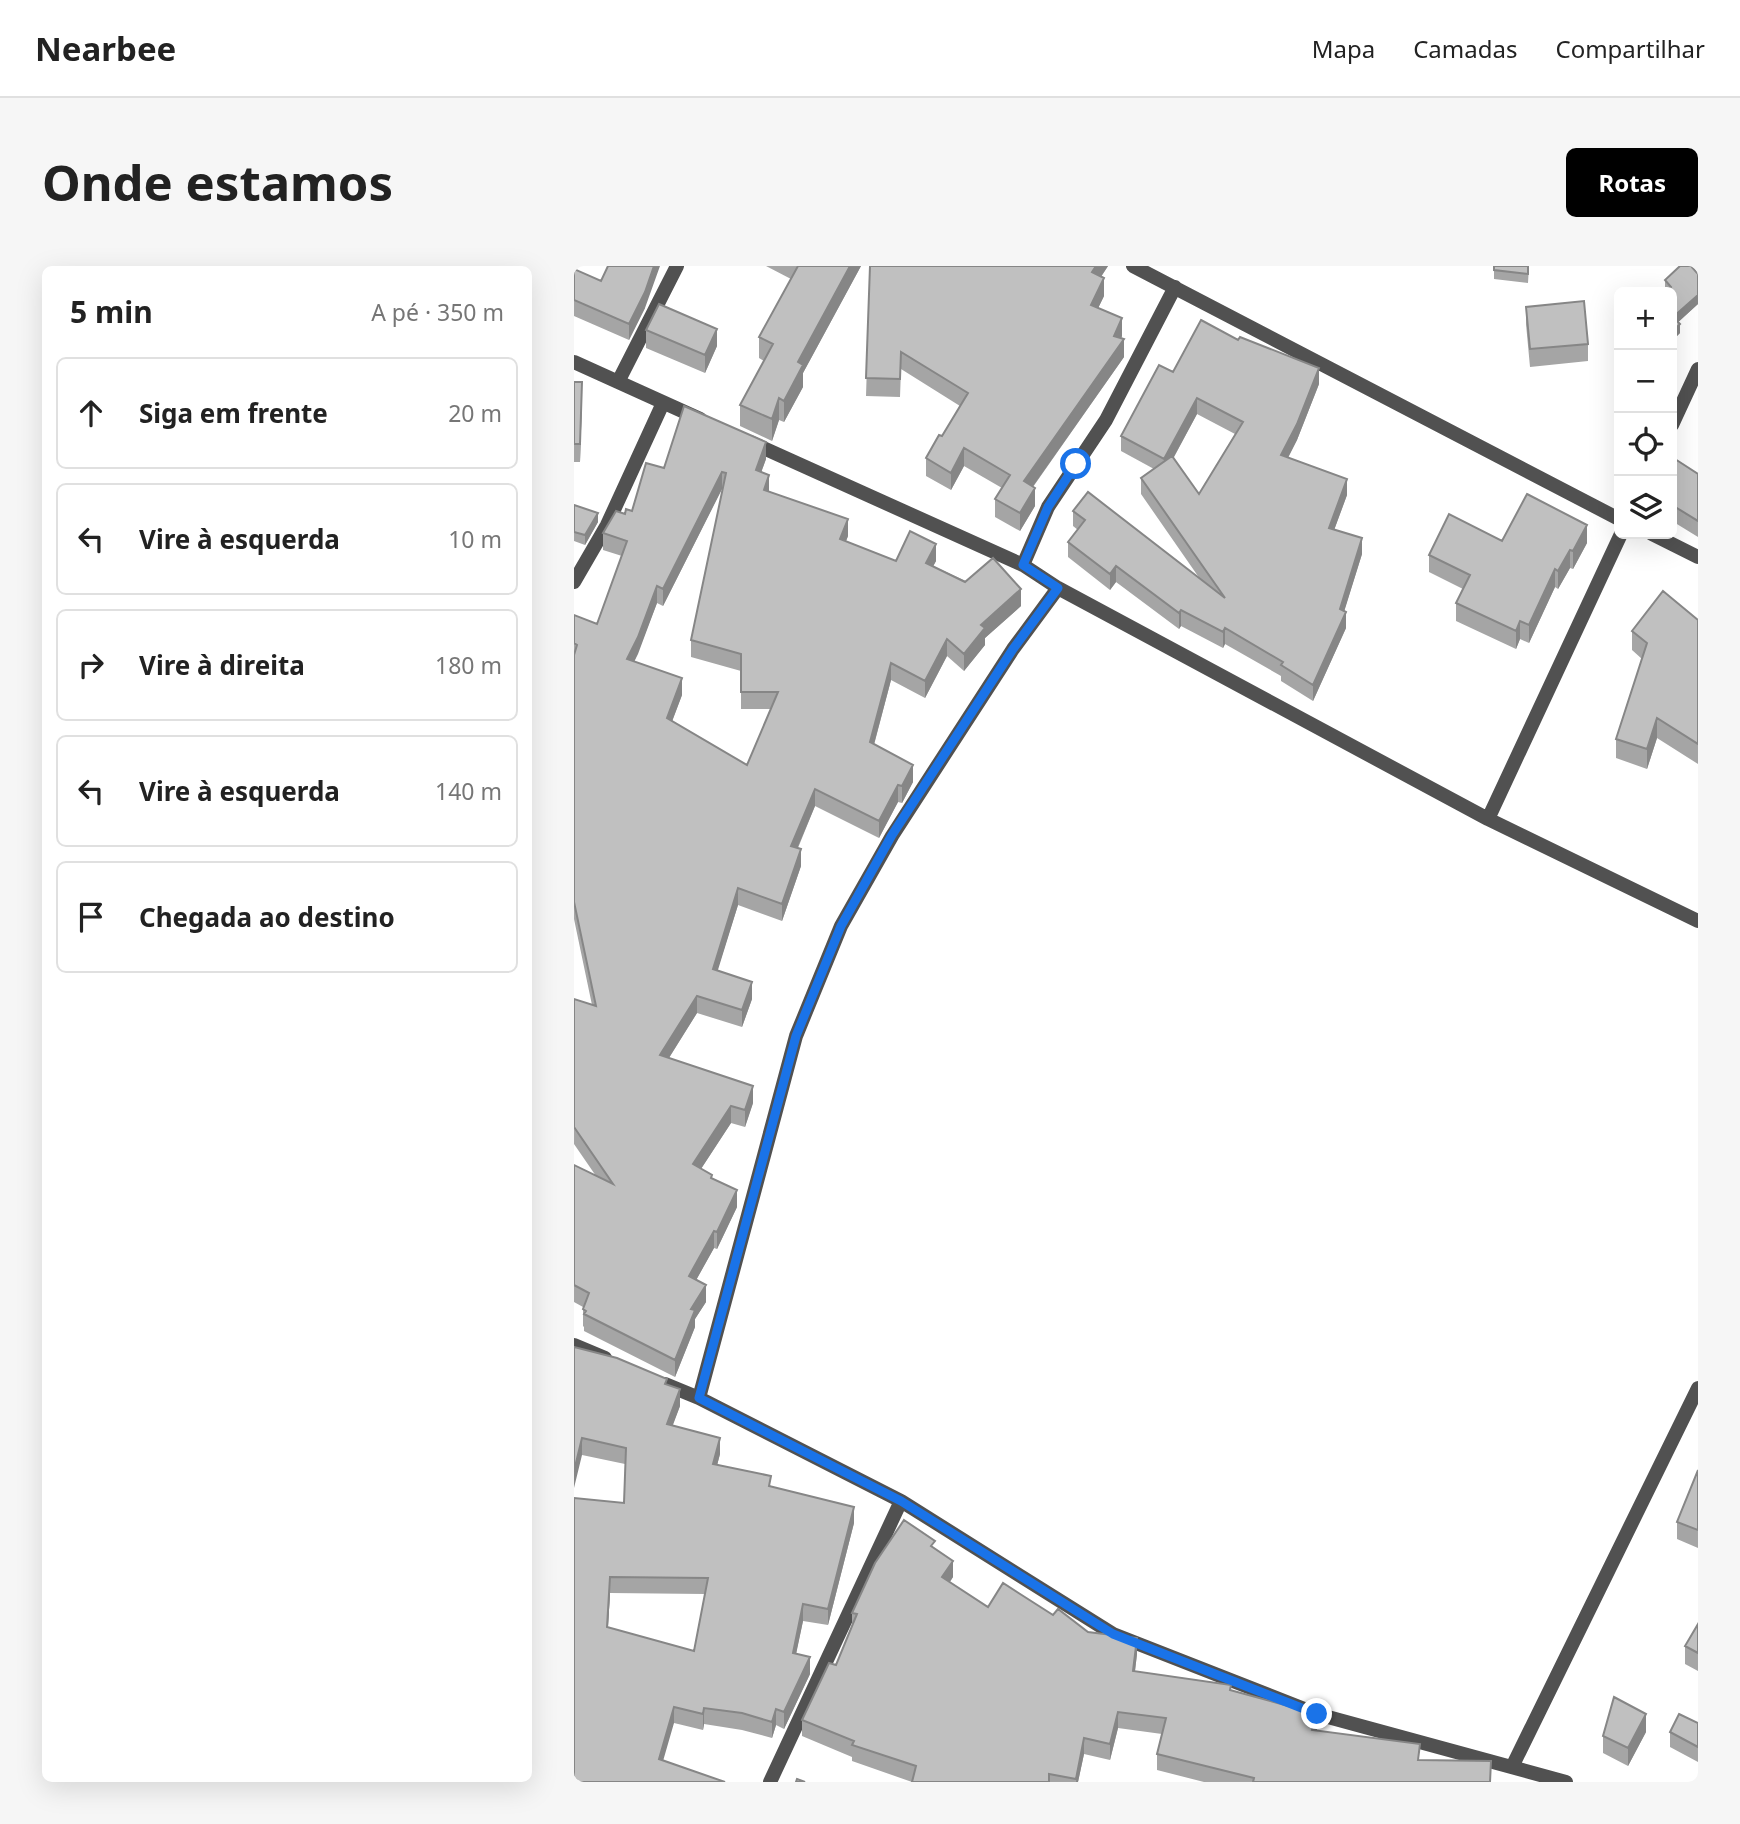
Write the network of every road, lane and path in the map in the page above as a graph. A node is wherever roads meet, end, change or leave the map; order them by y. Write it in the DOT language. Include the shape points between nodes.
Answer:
graph roads {
  1 [pos="677,266"];
  2 [pos="1133,266"];
  3 [pos="1175,287"];
  4 [pos="574,362"];
  5 [pos="1698,369"];
  6 [pos="618,382"];
  7 [pos="663,403"];
  8 [pos="1677,414"];
  9 [pos="712,425"];
  10 [pos="737,436"];
  11 [pos="1614,516"];
  12 [pos="1619,539"];
  13 [pos="1662,539"];
  14 [pos="1698,557"];
  15 [pos="1023,565"];
  16 [pos="574,582"];
  17 [pos="1058,588"];
  18 [pos="1489,820"];
  19 [pos="1698,921"];
  20 [pos="574,1345"];
  21 [pos="624,1366"];
  22 [pos="649,1377"];
  23 [pos="1698,1388"];
  24 [pos="699,1398"];
  25 [pos="901,1501"];
  26 [pos="1512,1767"];
  27 [pos="770,1782"];
  28 [pos="1566,1782"];
  1 -- 6 [label="street"];
  2 -- 3 [label="street"];
  3 -- 11 [label="street"];
  3 -- 15 [label="street" via="1106,420 1048,507"];
  4 -- 6 [label="street"];
  5 -- 8 [label="street"];
  6 -- 7 [label="street"];
  7 -- 9 [label="street"];
  7 -- 16 [label="street" via="607,525"];
  10 -- 15 [label="street"];
  12 -- 18 [label="street"];
  13 -- 14 [label="street"];
  15 -- 17 [label="street"];
  17 -- 18 [label="street"];
  17 -- 24 [label="street" via="892,835 841,926 796,1036"];
  18 -- 19 [label="street"];
  20 -- 21 [label="street"];
  22 -- 24 [label="street"];
  23 -- 26 [label="street"];
  24 -- 25 [label="street"];
  25 -- 26 [label="street" via="1113,1634 1317,1714"];
  25 -- 27 [label="street"];
  26 -- 28 [label="street"];
}
